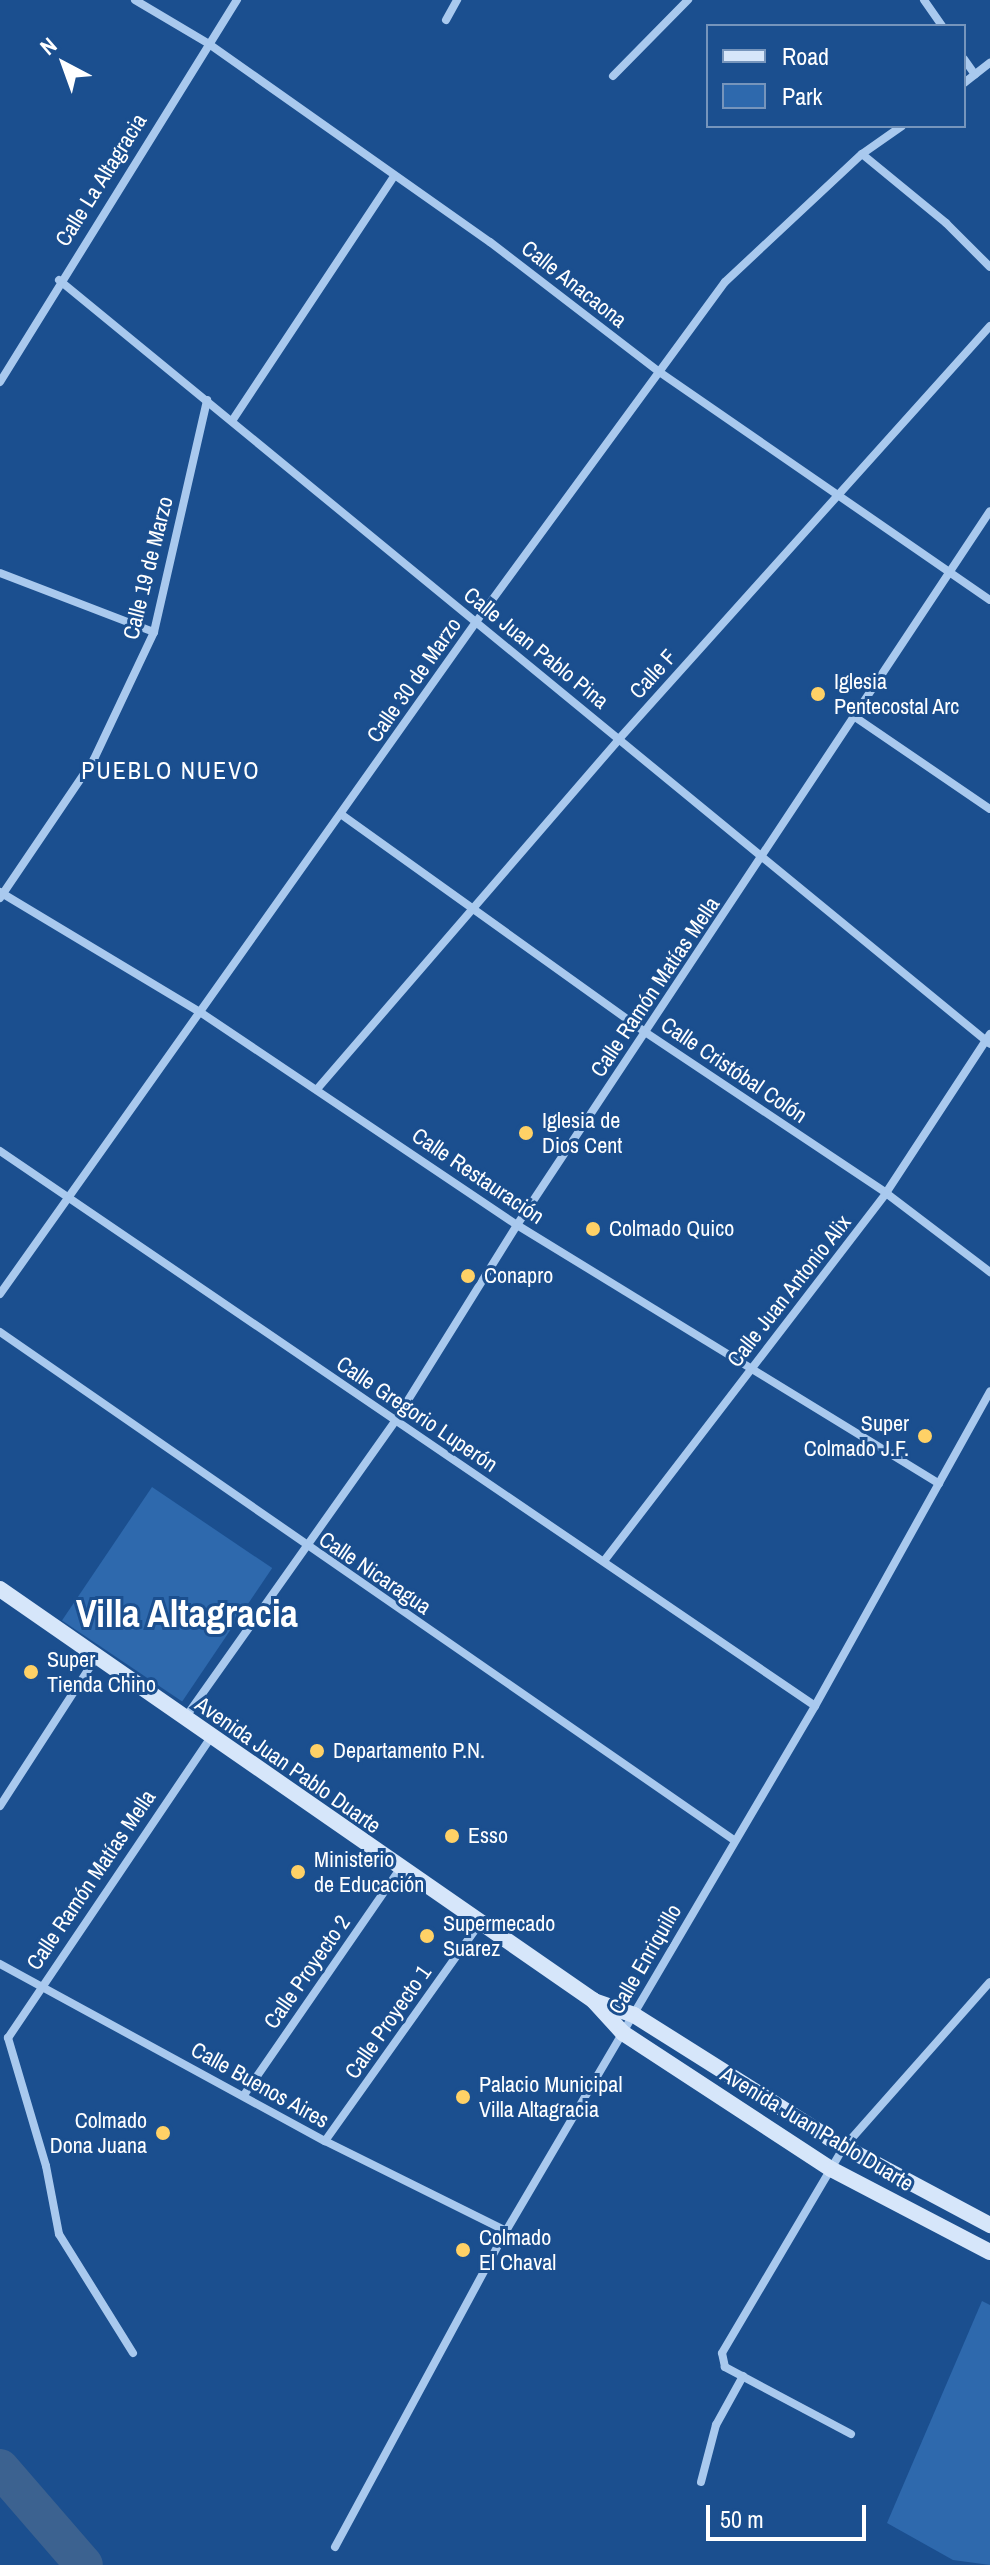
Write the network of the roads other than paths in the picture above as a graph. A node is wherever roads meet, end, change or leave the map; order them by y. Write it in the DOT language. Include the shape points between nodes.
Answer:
graph roads {
  1 [pos="135,0"];
  2 [pos="237,0"];
  3 [pos="457,0"];
  4 [pos="688,0"];
  5 [pos="924,0"];
  6 [pos="446,20"];
  7 [pos="941,24"];
  8 [pos="209,44"];
  9 [pos="966,62"];
  10 [pos="990,63"];
  11 [pos="975,75"];
  12 [pos="613,76"];
  13 [pos="966,82"];
  14 [pos="899,128"];
  15 [pos="862,154"];
  16 [pos="393,178"];
  17 [pos="990,267"];
  18 [pos="59,280"];
  19 [pos="990,326"];
  20 [pos="658,371"];
  21 [pos="0,382"];
  22 [pos="207,400"];
  23 [pos="232,421"];
  24 [pos="836,498"];
  25 [pos="990,511"];
  26 [pos="0,573"];
  27 [pos="950,573"];
  28 [pos="990,600"];
  29 [pos="476,622"];
  30 [pos="154,632"];
  31 [pos="855,717"];
  32 [pos="619,739"];
  33 [pos="990,809"];
  34 [pos="342,815"];
  35 [pos="764,858"];
  36 [pos="1,895"];
  37 [pos="472,908"];
  38 [pos="200,1012"];
  39 [pos="645,1032"];
  40 [pos="988,1040"];
  41 [pos="318,1088"];
  42 [pos="0,1151"];
  43 [pos="886,1193"];
  44 [pos="69,1198"];
  45 [pos="517,1225"];
  46 [pos="990,1272"];
  47 [pos="0,1294"];
  48 [pos="0,1332"];
  49 [pos="753,1366"];
  50 [pos="990,1391"];
  51 [pos="395,1421"];
  52 [pos="939,1484"];
  53 [pos="308,1549"];
  54 [pos="604,1561"];
  55 [pos="0,1589"];
  56 [pos="95,1659"];
  57 [pos="815,1706"];
  58 [pos="184,1718"];
  59 [pos="210,1738"];
  60 [pos="0,1805"];
  61 [pos="734,1840"];
  62 [pos="399,1870"];
  63 [pos="480,1923"];
  64 [pos="0,1964"];
  65 [pos="990,1982"];
  66 [pos="38,1988"];
  67 [pos="593,2000"];
  68 [pos="634,2015"];
  69 [pos="623,2033"];
  70 [pos="244,2095"];
  71 [pos="325,2141"];
  72 [pos="844,2147"];
  73 [pos="831,2169"];
  74 [pos="990,2225"];
  75 [pos="506,2231"];
  76 [pos="990,2252"];
  77 [pos="133,2353"];
  78 [pos="743,2376"];
  79 [pos="851,2434"];
  80 [pos="701,2482"];
  81 [pos="335,2547"];
  1 -- 8 [label="street, Calle Anacaona"];
  2 -- 8 [label="street, Calle La Altagracia"];
  3 -- 6 [label="street"];
  4 -- 12 [label="street"];
  5 -- 7 [label="street"];
  8 -- 16 [label="street, Calle Anacaona"];
  8 -- 18 [label="street, Calle La Altagracia"];
  9 -- 11 [label="street"];
  10 -- 11 [label="street"];
  11 -- 13 [label="street"];
  14 -- 15 [label="street, Calle 30 de Marzo"];
  15 -- 17 [label="street"];
  15 -- 20 [label="street, Calle 30 de Marzo" via="725,282"];
  16 -- 20 [label="street, Calle Anacaona" via="490,242"];
  16 -- 23 [label="street"];
  18 -- 21 [label="street, Calle La Altagracia"];
  18 -- 22 [label="street, Calle Juan Pablo Pina"];
  19 -- 24 [label="street, Calle F"];
  20 -- 24 [label="street, Calle Anacaona"];
  20 -- 29 [label="street, Calle 30 de Marzo"];
  22 -- 23 [label="street, Calle Juan Pablo Pina"];
  22 -- 30 [label="street, Calle 19 de Marzo"];
  23 -- 29 [label="street, Calle Juan Pablo Pina"];
  24 -- 27 [label="street, Calle Anacaona"];
  24 -- 32 [label="street, Calle F"];
  25 -- 27 [label="street, Calle Ramón Matías Mella"];
  26 -- 30 [label="street"];
  27 -- 28 [label="street, Calle Anacaona"];
  27 -- 31 [label="street, Calle Ramón Matías Mella"];
  29 -- 32 [label="street, Calle Juan Pablo Pina"];
  29 -- 34 [label="street, Calle 30 de Marzo"];
  30 -- 36 [label="street, Calle 19 de Marzo" via="94,759"];
  31 -- 33 [label="street"];
  31 -- 35 [label="street, Calle Ramón Matías Mella"];
  32 -- 35 [label="street, Calle Juan Pablo Pina"];
  32 -- 37 [label="street, Calle F"];
  34 -- 37 [label="street, Calle Cristóbal Colón"];
  34 -- 38 [label="street, Calle 30 de Marzo"];
  35 -- 39 [label="street, Calle Ramón Matías Mella"];
  35 -- 40 [label="street, Calle Juan Pablo Pina"];
  36 -- 38 [label="street, Calle Restauración"];
  37 -- 39 [label="street, Calle Cristóbal Colón"];
  37 -- 41 [label="street, Calle F"];
  38 -- 41 [label="street, Calle Restauración"];
  38 -- 44 [label="street, Calle 30 de Marzo"];
  39 -- 43 [label="street, Calle Cristóbal Colón"];
  39 -- 45 [label="street, Calle Ramón Matías Mella"];
  40 -- 43 [label="street, Calle Juan Antonio Alix"];
  41 -- 45 [label="street, Calle Restauración"];
  42 -- 44 [label="street, Calle Gregorio Luperón"];
  43 -- 46 [label="street, Calle Cristóbal Colón"];
  43 -- 49 [label="street, Calle Juan Antonio Alix"];
  44 -- 47 [label="street, Calle 30 de Marzo"];
  44 -- 51 [label="street, Calle Gregorio Luperón"];
  45 -- 49 [label="street, Calle Restauración"];
  45 -- 51 [label="street, Calle Ramón Matías Mella"];
  48 -- 53 [label="street, Calle Nicaragua"];
  49 -- 52 [label="street, Calle Restauración"];
  49 -- 54 [label="street, Calle Juan Antonio Alix"];
  50 -- 52 [label="street, Calle Enriquillo"];
  51 -- 53 [label="street, Calle Ramón Matías Mella"];
  51 -- 54 [label="street, Calle Gregorio Luperón"];
  52 -- 57 [label="street, Calle Enriquillo"];
  53 -- 58 [label="street, Calle Ramón Matías Mella"];
  53 -- 61 [label="street, Calle Nicaragua"];
  54 -- 57 [label="street, Calle Gregorio Luperón"];
  55 -- 56 [label="main road, Avenida Juan Pablo Duarte"];
  56 -- 58 [label="main road, Avenida Juan Pablo Duarte"];
  56 -- 60 [label="street"];
  57 -- 61 [label="street, Calle Enriquillo"];
  58 -- 59 [label="main road, Avenida Juan Pablo Duarte"];
  59 -- 62 [label="main road, Avenida Juan Pablo Duarte"];
  59 -- 66 [label="street, Calle Ramón Matías Mella"];
  61 -- 68 [label="street, Calle Enriquillo"];
  62 -- 63 [label="main road, Avenida Juan Pablo Duarte"];
  62 -- 70 [label="street, Calle Proyecto 2"];
  63 -- 67 [label="main road, Avenida Juan Pablo Duarte"];
  63 -- 71 [label="street, Calle Proyecto 1"];
  64 -- 66 [label="street, Calle Buenos Aires"];
  65 -- 72 [label="street"];
  66 -- 70 [label="street, Calle Buenos Aires"];
  66 -- 77 [label="street, Calle Ramón Matías Mella" via="8,2038 46,2166 59,2234"];
  67 -- 68 [label="main road, Avenida Juan Pablo Duarte"];
  67 -- 69 [label="main road, Avenida Juan Pablo Duarte"];
  68 -- 69 [label="street, Calle Enriquillo"];
  68 -- 72 [label="main road, Avenida Juan Pablo Duarte"];
  69 -- 73 [label="main road, Avenida Juan Pablo Duarte"];
  69 -- 75 [label="street, Calle Enriquillo"];
  70 -- 71 [label="street, Calle Buenos Aires"];
  71 -- 75 [label="street, Calle Buenos Aires"];
  72 -- 73 [label="street"];
  72 -- 74 [label="main road, Avenida Juan Pablo Duarte"];
  73 -- 76 [label="main road, Avenida Juan Pablo Duarte"];
  73 -- 78 [label="street" via="722,2353 725,2367"];
  75 -- 81 [label="street, Calle Enriquillo"];
  78 -- 79 [label="street"];
  78 -- 80 [label="street" via="716,2425"];
}
